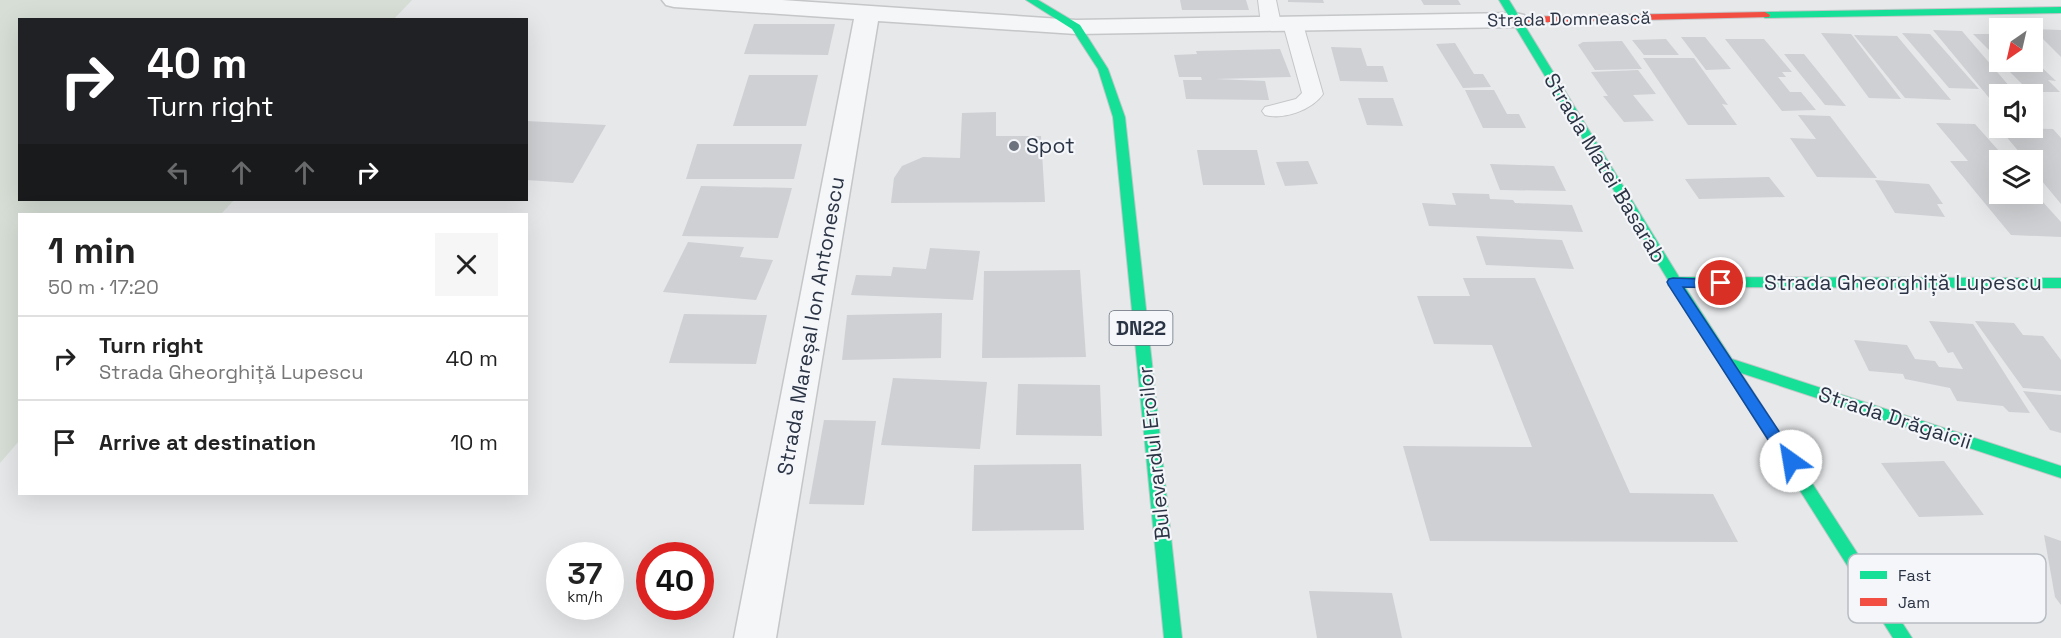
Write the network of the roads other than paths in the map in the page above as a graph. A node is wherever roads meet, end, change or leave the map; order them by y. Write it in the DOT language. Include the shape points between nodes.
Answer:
graph roads {
  1 [pos="674,0"];
  2 [pos="1030,0"];
  3 [pos="1509,10"];
  4 [pos="2061,10"];
  5 [pos="867,14"];
  6 [pos="1277,16"];
  7 [pos="1076,27"];
  8 [pos="1272,111"];
  9 [pos="1673,282"];
  10 [pos="2061,283"];
  11 [pos="1728,363"];
  12 [pos="2061,472"];
  13 [pos="1850,554"];
  14 [pos="1893,623"];
  15 [pos="754,638"];
  16 [pos="1173,638"];
  17 [pos="1903,638"];
  1 -- 5 [label="street, Strada Domnească"];
  2 -- 7 [label="street, DN22"];
  3 -- 4 [label="street, Strada Domnească"];
  3 -- 6 [label="street, Strada Domnească"];
  3 -- 9 [label="street, Strada Matei Basarab"];
  5 -- 7 [label="street, Strada Domnească"];
  5 -- 15 [label="street, Strada Mareșal Ion Antonescu"];
  6 -- 7 [label="street, Strada Domnească"];
  6 -- 8 [label="lane" via="1313,94 1303,104"];
  7 -- 16 [label="street, Bulevardul Eroilor / DN22" via="1103,69 1119,117"];
  9 -- 10 [label="street, Strada Gheorghiță Lupescu"];
  9 -- 11 [label="street, Strada Matei Basarab"];
  11 -- 12 [label="street, Strada Drăgaicii"];
  11 -- 13 [label="street, Strada Matei Basarab"];
  14 -- 17 [label="street, Strada Matei Basarab"];
}
